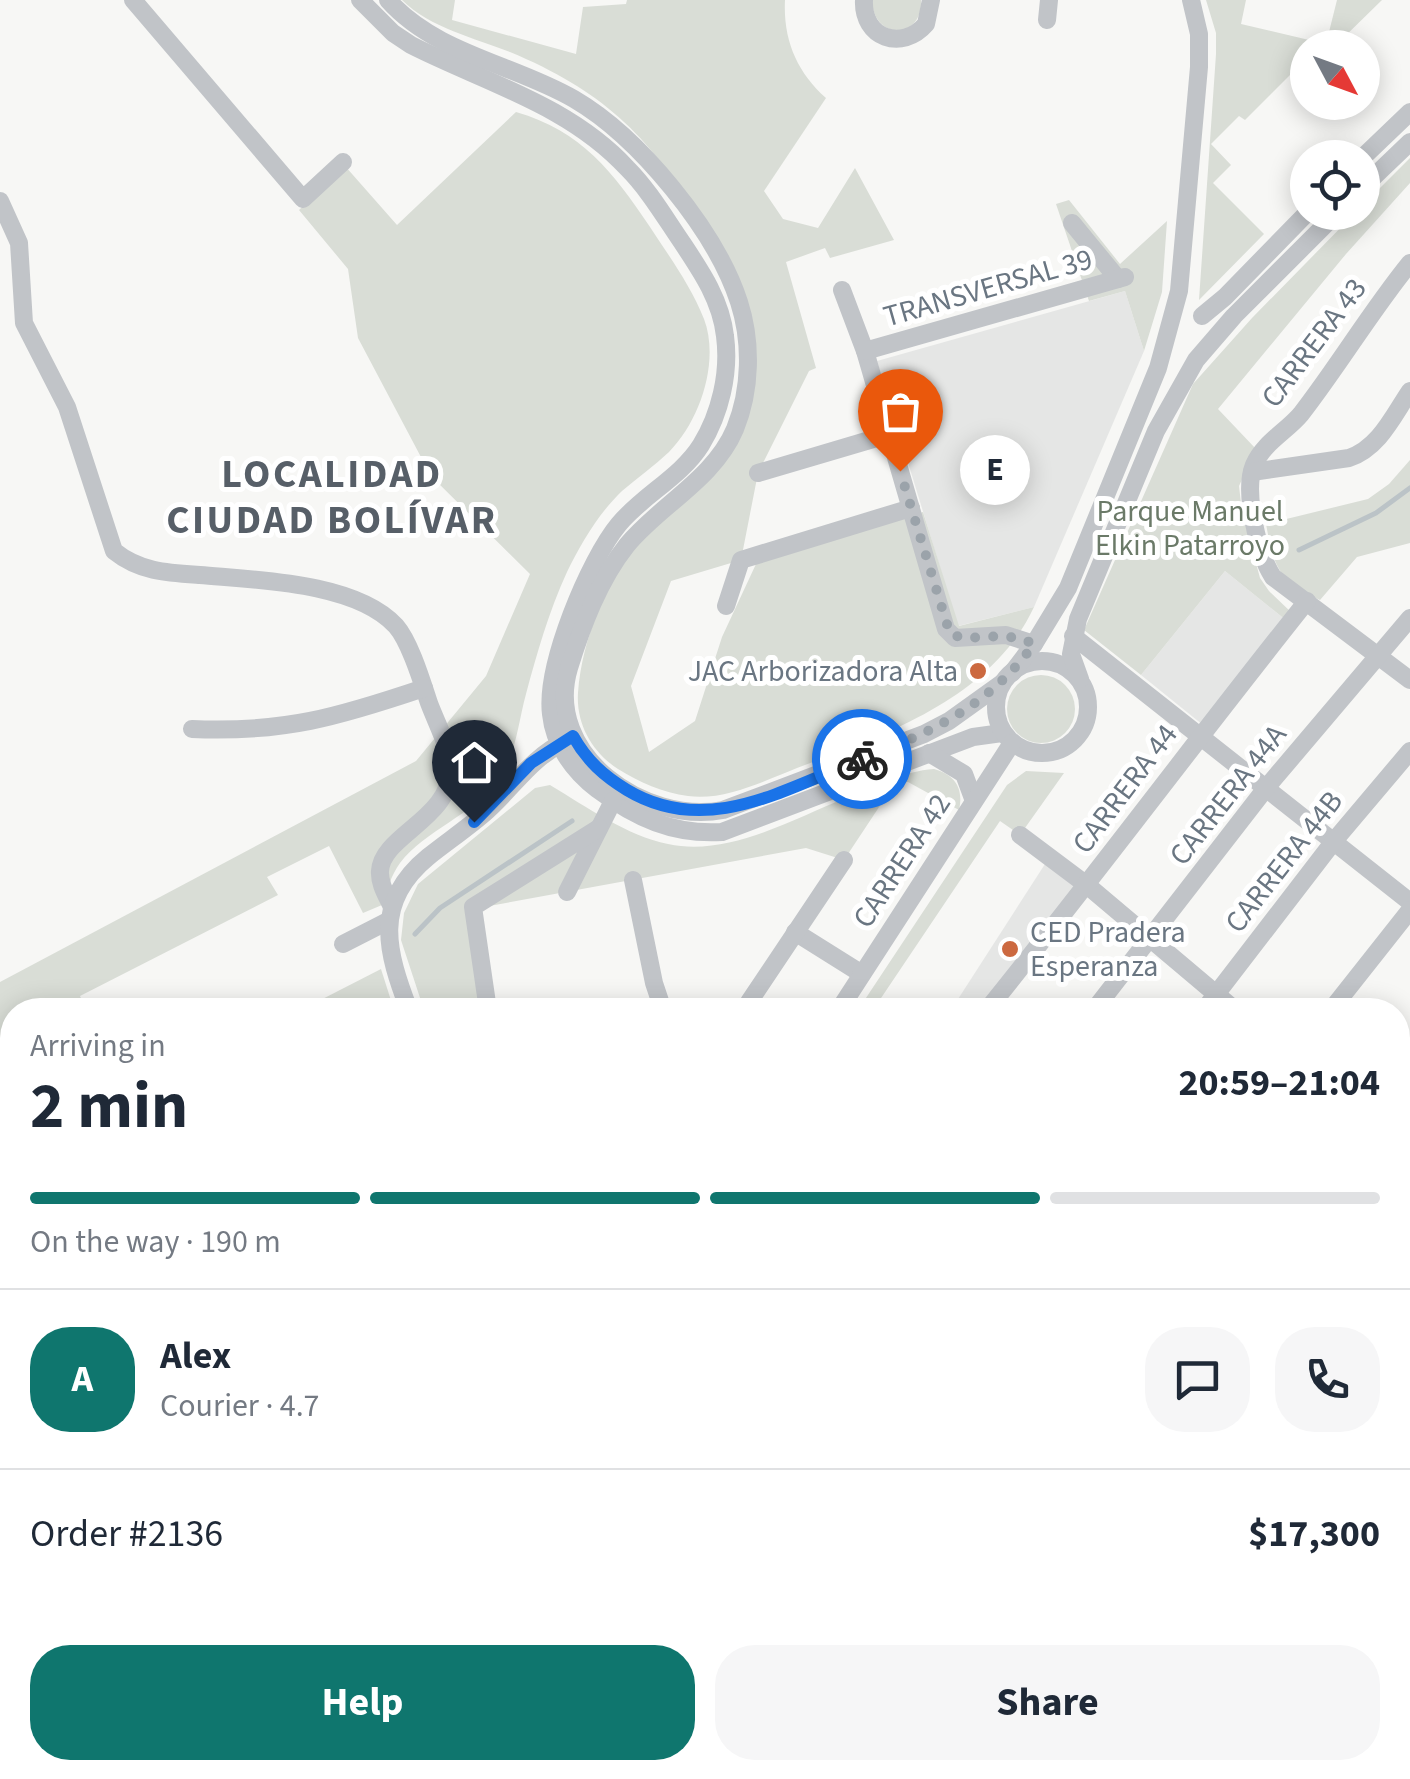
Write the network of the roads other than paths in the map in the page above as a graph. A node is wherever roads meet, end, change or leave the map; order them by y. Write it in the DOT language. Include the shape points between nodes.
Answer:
graph roads {
  1 [pos="133,0"];
  2 [pos="360,0"];
  3 [pos="388,0"];
  4 [pos="864,0"];
  5 [pos="931,0"];
  6 [pos="1050,0"];
  7 [pos="1191,0"];
  8 [pos="1048,20"];
  9 [pos="1410,112"];
  10 [pos="1380,141"];
  11 [pos="1410,142"];
  12 [pos="343,162"];
  13 [pos="1380,171"];
  14 [pos="0,201"];
  15 [pos="1072,224"];
  16 [pos="1290,230"];
  17 [pos="1320,230"];
  18 [pos="1410,263"];
  19 [pos="842,290"];
  20 [pos="1179,291"];
  21 [pos="1199,315"];
  22 [pos="1167,337"];
  23 [pos="1210,343"];
  24 [pos="865,352"];
  25 [pos="1196,360"];
  26 [pos="1410,391"];
  27 [pos="890,434"];
  28 [pos="758,472"];
  29 [pos="1252,472"];
  30 [pos="911,508"];
  31 [pos="1308,601"];
  32 [pos="726,606"];
  33 [pos="1410,618"];
  34 [pos="1073,636"];
  35 [pos="1034,644"];
  36 [pos="1378,655"];
  37 [pos="1007,678"];
  38 [pos="1080,680"];
  39 [pos="1410,680"];
  40 [pos="424,688"];
  41 [pos="192,729"];
  42 [pos="1199,736"];
  43 [pos="1007,738"];
  44 [pos="566,740"];
  45 [pos="1410,751"];
  46 [pos="928,753"];
  47 [pos="1266,788"];
  48 [pos="613,801"];
  49 [pos="974,801"];
  50 [pos="599,828"];
  51 [pos="1020,835"];
  52 [pos="1334,842"];
  53 [pos="844,860"];
  54 [pos="633,880"];
  55 [pos="1088,886"];
  56 [pos="567,892"];
  57 [pos="1410,902"];
  58 [pos="1410,910"];
  59 [pos="390,914"];
  60 [pos="795,932"];
  61 [pos="1150,939"];
  62 [pos="343,944"];
  63 [pos="862,974"];
  64 [pos="1216,994"];
  65 [pos="405,998"];
  66 [pos="486,998"];
  67 [pos="659,998"];
  68 [pos="752,998"];
  69 [pos="847,998"];
  70 [pos="997,998"];
  71 [pos="1103,998"];
  72 [pos="1213,998"];
  73 [pos="1221,998"];
  74 [pos="1341,998"];
  1 -- 12 [label="street" via="303,199"];
  2 -- 44 [label="street" via="412,45 560,113 612,152 702,272 721,315 726,371 710,428 690,460 615,529 574,610 550,698"];
  3 -- 44 [label="street" via="426,32 577,100 640,152 711,244 738,300 748,360 736,426 717,459 626,546 601,586 565,680"];
  4 -- 5 [label="street" via="869,25 898,40 926,24"];
  6 -- 8 [label="street"];
  7 -- 20 [label="street" via="1199,67"];
  9 -- 10 [label="street"];
  11 -- 13 [label="street"];
  14 -- 40 [label="street" via="19,244 24,322 67,407 114,551 157,572 261,580 348,596 399,629"];
  15 -- 24 [label="street, TRANSVERSAL 39" via="1122,278"];
  16 -- 21 [label="street"];
  17 -- 23 [label="street"];
  18 -- 29 [label="street, CARRERA 43"];
  19 -- 24 [label="street"];
  20 -- 21 [label="street"];
  20 -- 22 [label="street"];
  21 -- 22 [label="street" via="1181,316"];
  21 -- 23 [label="street" via="1210,328"];
  22 -- 25 [label="street" via="1168,356 1177,364"];
  22 -- 35 [label="street" via="1074,576"];
  23 -- 25 [label="street"];
  24 -- 27 [label="street"];
  25 -- 34 [label="street" via="1156,431"];
  26 -- 29 [label="street" via="1363,454"];
  27 -- 28 [label="street"];
  27 -- 30 [label="street"];
  29 -- 31 [label="street" via="1251,502 1268,569 1281,586"];
  30 -- 32 [label="street" via="741,560"];
  30 -- 35 [label="street" via="950,634 1006,635"];
  31 -- 36 [label="street"];
  31 -- 42 [label="street, CARRERA 44"];
  33 -- 36 [label="street, CARRERA 44A"];
  34 -- 38 [label="street"];
  34 -- 42 [label="street"];
  35 -- 37 [label="street"];
  36 -- 39 [label="street"];
  36 -- 47 [label="street, CARRERA 44A"];
  37 -- 38 [label="street" via="1034,661 1047,661"];
  37 -- 43 [label="street" via="996,709"];
  37 -- 44 [label="street" via="924,734 709,812 670,809 631,792"];
  38 -- 43 [label="street" via="1087,721 1070,745 1043,754"];
  40 -- 41 [label="street" via="290,727"];
  40 -- 59 [label="street" via="451,766 446,796 379,868"];
  42 -- 47 [label="street"];
  42 -- 55 [label="street, CARRERA 44"];
  43 -- 46 [label="street" via="980,735"];
  43 -- 49 [label="street, CARRERA 42"];
  44 -- 48 [label="street" via="586,780"];
  44 -- 59 [label="street" via="426,858"];
  45 -- 52 [label="street, CARRERA 44B"];
  46 -- 48 [label="street" via="722,832 664,827"];
  46 -- 49 [label="street" via="964,774"];
  47 -- 52 [label="street"];
  47 -- 61 [label="street, CARRERA 44A"];
  48 -- 50 [label="street"];
  49 -- 63 [label="street, CARRERA 42"];
  50 -- 56 [label="street"];
  50 -- 66 [label="street" via="472,909"];
  51 -- 55 [label="street"];
  52 -- 57 [label="street"];
  52 -- 64 [label="street, CARRERA 44B"];
  53 -- 60 [label="street"];
  54 -- 67 [label="street"];
  55 -- 61 [label="street"];
  55 -- 70 [label="street, CARRERA 44"];
  58 -- 74 [label="street"];
  59 -- 62 [label="street"];
  59 -- 65 [label="street" via="392,962"];
  60 -- 63 [label="street"];
  60 -- 68 [label="street"];
  61 -- 64 [label="street"];
  61 -- 71 [label="street, CARRERA 44A"];
  63 -- 69 [label="street, CARRERA 42"];
  64 -- 72 [label="street, CARRERA 44B"];
  64 -- 73 [label="street"];
}
